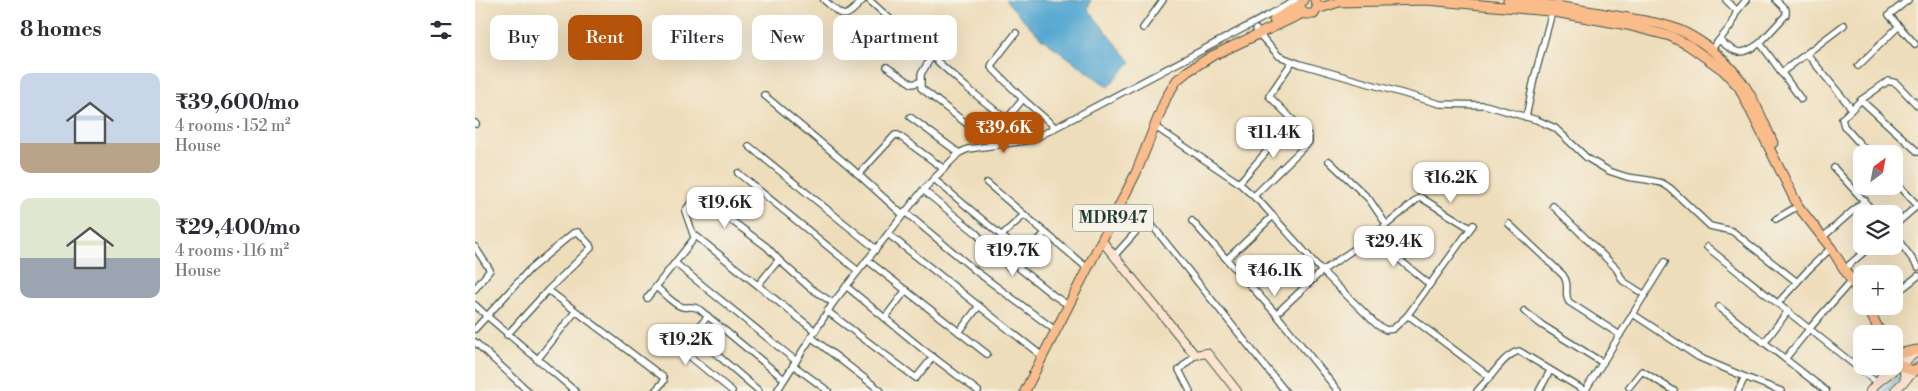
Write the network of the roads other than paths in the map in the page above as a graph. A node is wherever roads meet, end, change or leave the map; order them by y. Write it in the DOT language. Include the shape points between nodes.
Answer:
graph roads {
  1 [pos="824,0"];
  2 [pos="863,0"];
  3 [pos="869,0"];
  4 [pos="1508,0"];
  5 [pos="1726,0"];
  6 [pos="1746,0"];
  7 [pos="1776,0"];
  8 [pos="1909,0"];
  9 [pos="1159,2"];
  10 [pos="1316,2"];
  11 [pos="1301,4"];
  12 [pos="1737,11"];
  13 [pos="1553,12"];
  14 [pos="886,15"];
  15 [pos="1844,25"];
  16 [pos="1899,26"];
  17 [pos="1143,28"];
  18 [pos="1257,31"];
  19 [pos="1016,33"];
  20 [pos="1719,40"];
  21 [pos="1760,43"];
  22 [pos="1915,44"];
  23 [pos="1708,53"];
  24 [pos="1807,54"];
  25 [pos="930,60"];
  26 [pos="937,60"];
  27 [pos="1292,62"];
  28 [pos="887,66"];
  29 [pos="1858,66"];
  30 [pos="1781,73"];
  31 [pos="920,82"];
  32 [pos="764,95"];
  33 [pos="1023,99"];
  34 [pos="1801,100"];
  35 [pos="1861,100"];
  36 [pos="1918,106"];
  37 [pos="1852,109"];
  38 [pos="910,117"];
  39 [pos="1527,117"];
  40 [pos="1006,120"];
  41 [pos="1293,121"];
  42 [pos="1154,126"];
  43 [pos="1055,127"];
  44 [pos="1032,140"];
  45 [pos="994,145"];
  46 [pos="1861,145"];
  47 [pos="749,146"];
  48 [pos="1918,152"];
  49 [pos="959,153"];
  50 [pos="1329,161"];
  51 [pos="1834,168"];
  52 [pos="944,169"];
  53 [pos="738,173"];
  54 [pos="859,174"];
  55 [pos="934,179"];
  56 [pos="987,183"];
  57 [pos="1239,183"];
  58 [pos="1903,189"];
  59 [pos="923,190"];
  60 [pos="1254,196"];
  61 [pos="1865,200"];
  62 [pos="1869,205"];
  63 [pos="1918,205"];
  64 [pos="1553,206"];
  65 [pos="1798,206"];
  66 [pos="904,214"];
  67 [pos="1024,215"];
  68 [pos="1273,216"];
  69 [pos="1903,218"];
  70 [pos="1776,219"];
  71 [pos="1192,221"];
  72 [pos="1385,224"];
  73 [pos="1509,224"];
  74 [pos="1045,233"];
  75 [pos="888,234"];
  76 [pos="1001,236"];
  77 [pos="1825,236"];
  78 [pos="694,237"];
  79 [pos="1372,237"];
  80 [pos="1102,241"];
  81 [pos="1903,246"];
  82 [pos="475,247"];
  83 [pos="1015,247"];
  84 [pos="1707,247"];
  85 [pos="1831,248"];
  86 [pos="876,249"];
  87 [pos="1115,255"];
  88 [pos="1861,255"];
  89 [pos="1227,259"];
  90 [pos="867,260"];
  91 [pos="780,261"];
  92 [pos="1665,262"];
  93 [pos="675,263"];
  94 [pos="1849,265"];
  95 [pos="1009,266"];
  96 [pos="1918,267"];
  97 [pos="1087,268"];
  98 [pos="858,271"];
  99 [pos="1321,272"];
  100 [pos="1853,272"];
  101 [pos="1918,276"];
  102 [pos="1852,280"];
  103 [pos="1797,282"];
  104 [pos="1429,284"];
  105 [pos="758,285"];
  106 [pos="656,286"];
  107 [pos="846,286"];
  108 [pos="1903,288"];
  109 [pos="475,289"];
  110 [pos="548,290"];
  111 [pos="906,290"];
  112 [pos="1645,295"];
  113 [pos="647,298"];
  114 [pos="833,303"];
  115 [pos="1778,303"];
  116 [pos="475,304"];
  117 [pos="1068,305"];
  118 [pos="979,306"];
  119 [pos="1719,307"];
  120 [pos="827,311"];
  121 [pos="1524,311"];
  122 [pos="1788,311"];
  123 [pos="575,312"];
  124 [pos="1276,314"];
  125 [pos="1633,314"];
  126 [pos="487,316"];
  127 [pos="708,316"];
  128 [pos="1407,316"];
  129 [pos="885,318"];
  130 [pos="1810,328"];
  131 [pos="475,329"];
  132 [pos="1055,330"];
  133 [pos="959,332"];
  134 [pos="693,334"];
  135 [pos="813,334"];
  136 [pos="507,335"];
  137 [pos="1620,335"];
  138 [pos="475,342"];
  139 [pos="1764,343"];
  140 [pos="1918,351"];
  141 [pos="987,354"];
  142 [pos="1195,355"];
  143 [pos="1042,356"];
  144 [pos="933,357"];
  145 [pos="1785,359"];
  146 [pos="537,360"];
  147 [pos="794,363"];
  148 [pos="1603,363"];
  149 [pos="1905,367"];
  150 [pos="1550,371"];
  151 [pos="1882,375"];
  152 [pos="1490,377"];
  153 [pos="1745,377"];
  154 [pos="784,379"];
  155 [pos="1878,382"];
  156 [pos="1629,387"];
  157 [pos="527,391"];
  158 [pos="575,391"];
  159 [pos="655,391"];
  160 [pos="732,391"];
  161 [pos="759,391"];
  162 [pos="777,391"];
  163 [pos="828,391"];
  164 [pos="881,391"];
  165 [pos="978,391"];
  166 [pos="1025,391"];
  167 [pos="1191,391"];
  168 [pos="1237,391"];
  169 [pos="1285,391"];
  170 [pos="1338,391"];
  171 [pos="1477,391"];
  172 [pos="1539,391"];
  173 [pos="1585,391"];
  174 [pos="1674,391"];
  175 [pos="1738,391"];
  176 [pos="1781,391"];
  177 [pos="1826,391"];
  178 [pos="1870,391"];
  179 [pos="1894,391"];
  1 -- 2 [label="street" via="845,16"];
  3 -- 14 [label="street"];
  4 -- 23 [label="main road" via="1572,7 1662,25 1691,36"];
  5 -- 12 [label="street"];
  6 -- 12 [label="street"];
  7 -- 21 [label="street" via="1786,10 1786,15"];
  8 -- 16 [label="street" via="1889,15"];
  9 -- 17 [label="street"];
  10 -- 11 [label="main road" via="1311,15"];
  10 -- 13 [label="main road" via="1427,0"];
  11 -- 18 [label="main road"];
  11 -- 18 [label="main road"];
  11 -- 43 [label="street"];
  12 -- 20 [label="street"];
  13 -- 23 [label="main road" via="1670,36"];
  13 -- 39 [label="street"];
  15 -- 24 [label="street"];
  16 -- 22 [label="street"];
  16 -- 29 [label="street"];
  18 -- 27 [label="street" via="1279,56"];
  18 -- 42 [label="main road, MDR947" via="1220,47 1177,80"];
  19 -- 33 [label="street" via="991,67"];
  20 -- 21 [label="street" via="1740,52 1748,52"];
  20 -- 23 [label="street"];
  21 -- 30 [label="street"];
  23 -- 65 [label="main road" via="1739,88"];
  23 -- 77 [label="main road" via="1727,65 1748,91 1798,196"];
  24 -- 30 [label="street"];
  24 -- 37 [label="street"];
  25 -- 31 [label="street"];
  26 -- 40 [label="street"];
  27 -- 39 [label="street" via="1440,104 1485,105"];
  27 -- 41 [label="street" via="1269,96"];
  28 -- 31 [label="street" via="911,84"];
  30 -- 34 [label="street"];
  31 -- 45 [label="street" via="921,88"];
  32 -- 54 [label="street"];
  33 -- 40 [label="street"];
  33 -- 43 [label="street"];
  35 -- 36 [label="street" via="1892,81"];
  35 -- 37 [label="street"];
  35 -- 48 [label="street"];
  37 -- 46 [label="street" via="1841,122"];
  38 -- 49 [label="street"];
  39 -- 103 [label="street" via="1555,128 1587,158 1609,171 1662,183 1710,226 1732,231"];
  40 -- 44 [label="street"];
  41 -- 57 [label="street"];
  41 -- 60 [label="street" via="1309,136 1309,142"];
  42 -- 57 [label="street"];
  42 -- 80 [label="main road, MDR947" via="1136,173"];
  43 -- 44 [label="street"];
  44 -- 45 [label="street"];
  45 -- 49 [label="street"];
  47 -- 86 [label="street"];
  49 -- 52 [label="street"];
  50 -- 72 [label="street" via="1369,199"];
  51 -- 61 [label="street"];
  52 -- 54 [label="street" via="895,135"];
  52 -- 55 [label="street"];
  53 -- 98 [label="street"];
  54 -- 66 [label="street"];
  55 -- 59 [label="street"];
  55 -- 76 [label="street"];
  56 -- 67 [label="street"];
  57 -- 60 [label="street"];
  58 -- 63 [label="street"];
  59 -- 66 [label="street"];
  59 -- 95 [label="street" via="976,232"];
  60 -- 68 [label="street"];
  61 -- 62 [label="street"];
  61 -- 77 [label="street"];
  63 -- 69 [label="street"];
  64 -- 112 [label="street" via="1616,268 1623,281"];
  65 -- 70 [label="street"];
  65 -- 77 [label="main road"];
  66 -- 75 [label="street"];
  66 -- 132 [label="street"];
  67 -- 74 [label="street"];
  67 -- 76 [label="street"];
  68 -- 89 [label="street"];
  68 -- 99 [label="street"];
  71 -- 89 [label="street"];
  72 -- 79 [label="street"];
  72 -- 104 [label="street" via="1420,197 1471,226"];
  73 -- 137 [label="street" via="1563,276 1567,282 1566,298 1569,302"];
  74 -- 97 [label="street"];
  74 -- 117 [label="street" via="1020,261 1019,268"];
  75 -- 86 [label="street"];
  75 -- 118 [label="street"];
  76 -- 83 [label="street"];
  77 -- 85 [label="main road"];
  77 -- 94 [label="main road"];
  78 -- 91 [label="street" via="685,211 701,198 767,247"];
  78 -- 93 [label="street"];
  78 -- 105 [label="street"];
  79 -- 99 [label="street"];
  79 -- 104 [label="street"];
  80 -- 87 [label="street"];
  80 -- 97 [label="main road, MDR947"];
  81 -- 96 [label="street"];
  82 -- 109 [label="street" via="490,266"];
  84 -- 115 [label="street"];
  85 -- 102 [label="main road"];
  85 -- 103 [label="street"];
  86 -- 90 [label="street"];
  87 -- 142 [label="street"];
  87 -- 169 [label="street" via="1144,223 1151,224"];
  88 -- 94 [label="street"];
  89 -- 124 [label="street"];
  90 -- 98 [label="street"];
  90 -- 111 [label="street"];
  91 -- 105 [label="street"];
  91 -- 114 [label="street"];
  92 -- 112 [label="street"];
  93 -- 106 [label="street"];
  93 -- 147 [label="street"];
  94 -- 100 [label="main road"];
  97 -- 117 [label="main road, MDR947"];
  98 -- 107 [label="street"];
  99 -- 124 [label="street"];
  99 -- 128 [label="street" via="1386,330 1393,329"];
  101 -- 108 [label="street"];
  102 -- 130 [label="street"];
  103 -- 115 [label="street"];
  104 -- 128 [label="street"];
  105 -- 135 [label="street"];
  106 -- 113 [label="street"];
  106 -- 127 [label="street" via="679,306 695,307"];
  107 -- 114 [label="street"];
  107 -- 129 [label="street"];
  110 -- 123 [label="street"];
  110 -- 126 [label="street" via="591,248 578,232 529,270"];
  110 -- 136 [label="street"];
  111 -- 129 [label="street"];
  111 -- 133 [label="street"];
  112 -- 125 [label="street"];
  114 -- 120 [label="street"];
  115 -- 122 [label="street"];
  116 -- 126 [label="street"];
  117 -- 132 [label="main road, MDR947"];
  118 -- 133 [label="street"];
  118 -- 143 [label="street"];
  119 -- 139 [label="street"];
  120 -- 135 [label="street"];
  120 -- 144 [label="street" via="916,378"];
  121 -- 148 [label="street"];
  122 -- 130 [label="street"];
  122 -- 139 [label="street"];
  123 -- 146 [label="street"];
  123 -- 159 [label="street" via="663,377 664,381"];
  124 -- 170 [label="street"];
  125 -- 137 [label="street"];
  125 -- 153 [label="street" via="1698,357"];
  126 -- 131 [label="street"];
  126 -- 136 [label="street"];
  127 -- 134 [label="street"];
  127 -- 154 [label="street"];
  128 -- 152 [label="street"];
  129 -- 144 [label="street"];
  130 -- 145 [label="street"];
  130 -- 155 [label="street"];
  132 -- 143 [label="main road, MDR947"];
  133 -- 141 [label="street"];
  134 -- 160 [label="street" via="682,344 682,350"];
  134 -- 161 [label="street"];
  135 -- 147 [label="street"];
  135 -- 164 [label="street"];
  136 -- 146 [label="street"];
  137 -- 148 [label="street"];
  138 -- 157 [label="street"];
  139 -- 145 [label="street"];
  140 -- 149 [label="street"];
  140 -- 149 [label="main road" via="1902,353"];
  142 -- 167 [label="street" via="1179,370"];
  142 -- 168 [label="street" via="1207,353"];
  143 -- 166 [label="main road, MDR947"];
  144 -- 165 [label="street"];
  145 -- 177 [label="street"];
  146 -- 158 [label="street"];
  147 -- 154 [label="street"];
  147 -- 163 [label="street"];
  148 -- 173 [label="street"];
  149 -- 155 [label="street"];
  149 -- 179 [label="street"];
  150 -- 152 [label="street" via="1524,352 1515,351"];
  150 -- 172 [label="street"];
  150 -- 173 [label="street"];
  151 -- 155 [label="street"];
  152 -- 171 [label="street"];
  153 -- 175 [label="street"];
  153 -- 176 [label="street"];
  154 -- 162 [label="street"];
  155 -- 178 [label="street"];
  156 -- 174 [label="street" via="1642,371"];
}
